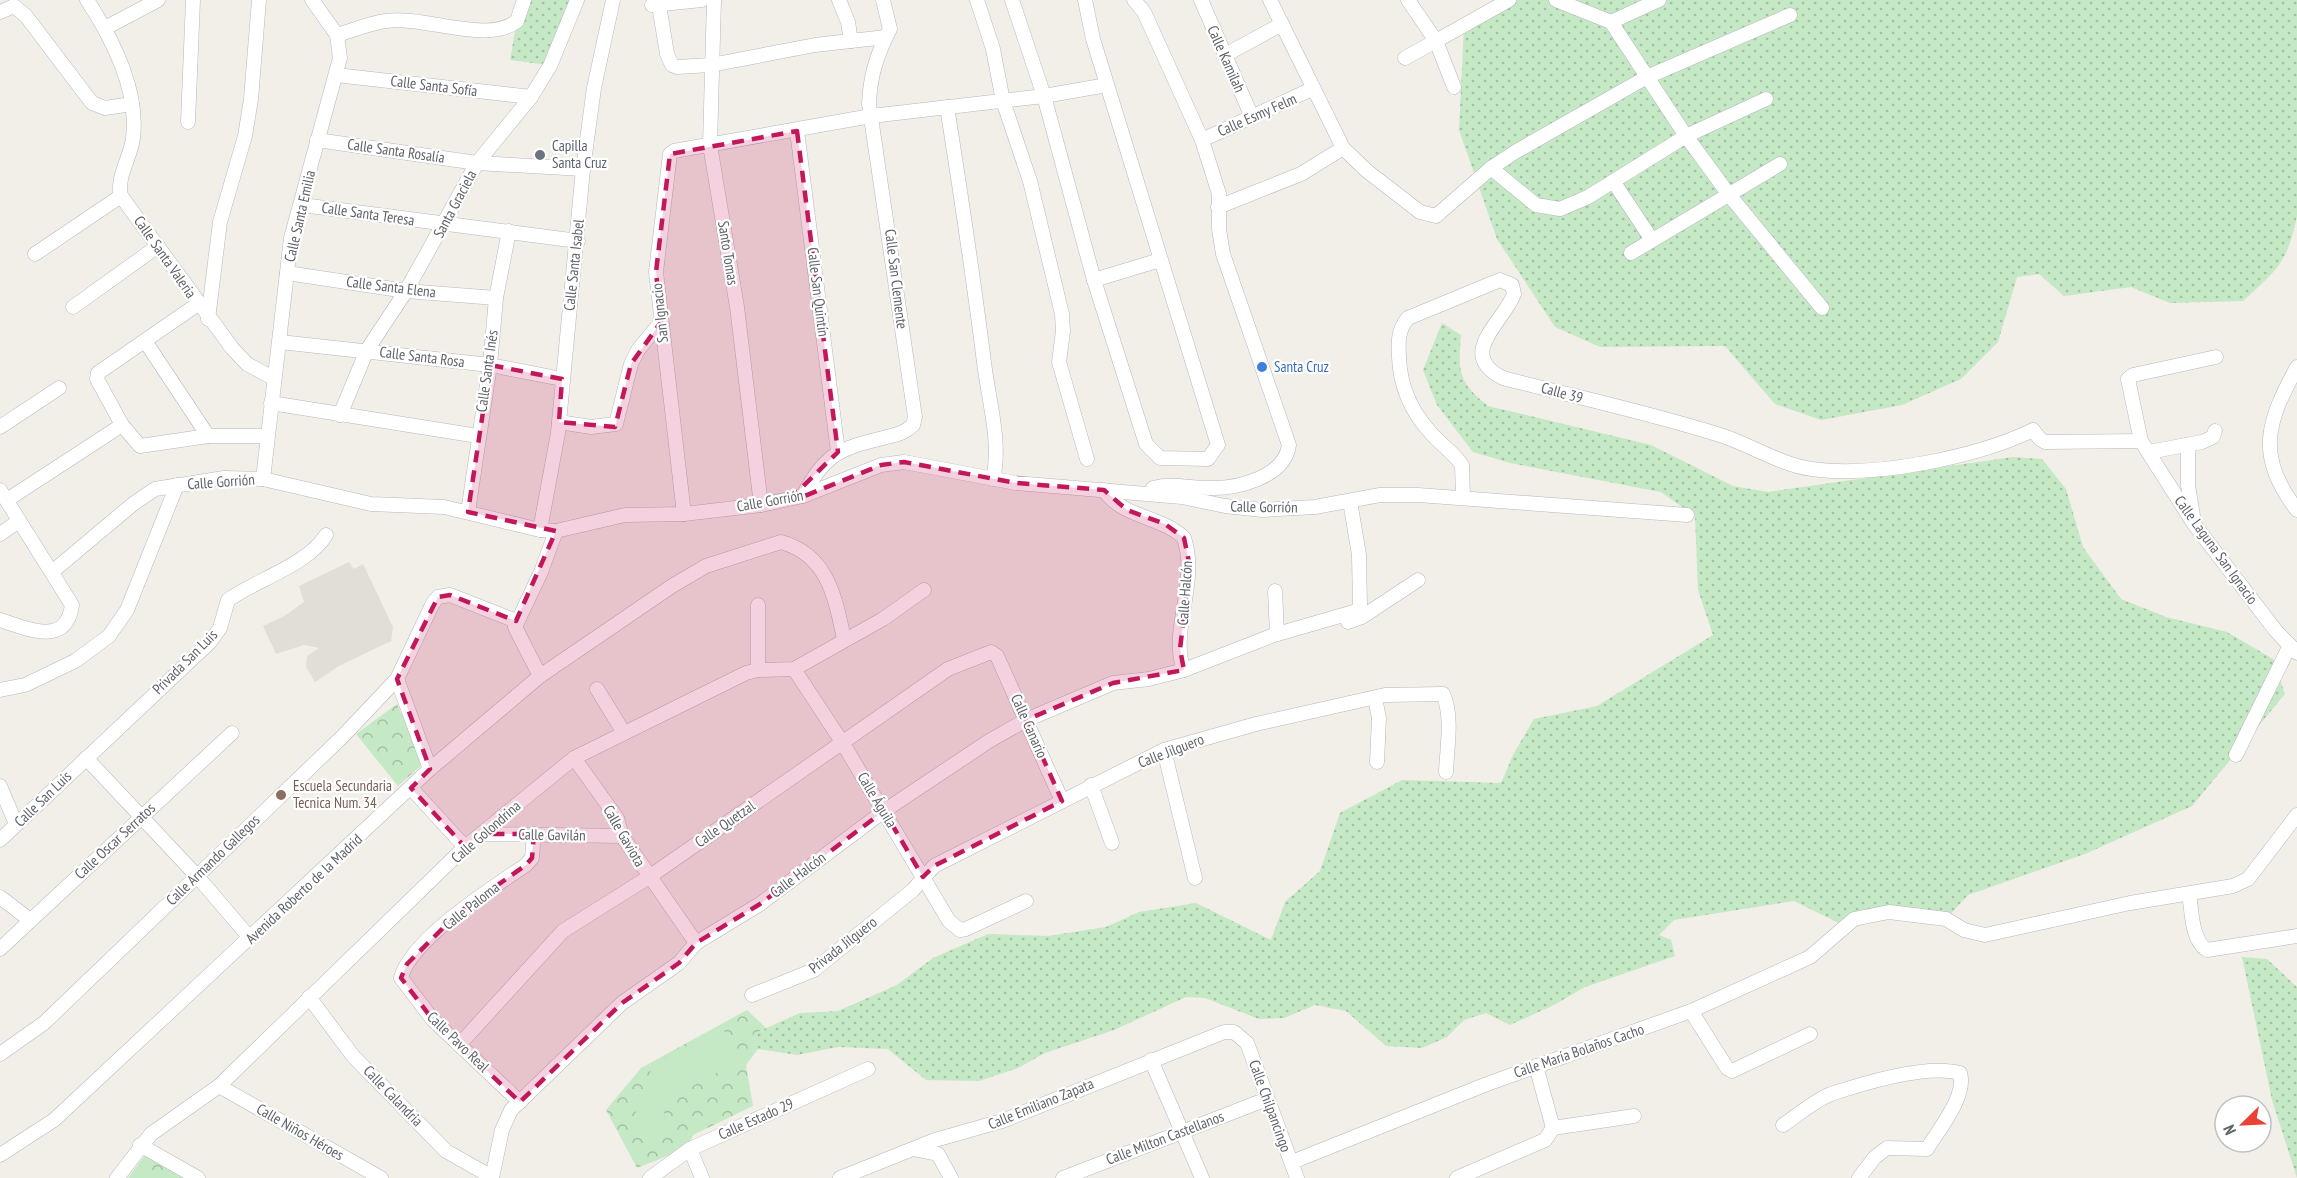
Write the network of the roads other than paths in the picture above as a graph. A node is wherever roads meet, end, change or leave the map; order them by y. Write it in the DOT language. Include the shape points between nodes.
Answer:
graph roads {
  1 [pos="87,0"];
  2 [pos="158,0"];
  3 [pos="193,0"];
  4 [pos="259,0"];
  5 [pos="312,0"];
  6 [pos="524,0"];
  7 [pos="577,0"];
  8 [pos="613,0"];
  9 [pos="702,0"];
  10 [pos="714,0"];
  11 [pos="839,0"];
  12 [pos="883,0"];
  13 [pos="977,0"];
  14 [pos="1012,0"];
  15 [pos="1085,0"];
  16 [pos="1134,0"];
  17 [pos="1201,0"];
  18 [pos="1270,0"];
  19 [pos="1408,0"];
  20 [pos="1509,0"];
  21 [pos="1556,0"];
  22 [pos="1659,0"];
  23 [pos="19,3"];
  24 [pos="0,12"];
  25 [pos="1790,15"];
  26 [pos="1611,22"];
  27 [pos="1282,24"];
  28 [pos="105,28"];
  29 [pos="337,35"];
  30 [pos="886,37"];
  31 [pos="1436,40"];
  32 [pos="851,41"];
  33 [pos="1225,55"];
  34 [pos="1405,58"];
  35 [pos="711,65"];
  36 [pos="336,75"];
  37 [pos="1647,77"];
  38 [pos="1107,85"];
  39 [pos="1454,87"];
  40 [pos="1312,89"];
  41 [pos="1044,96"];
  42 [pos="531,98"];
  43 [pos="1766,99"];
  44 [pos="1003,101"];
  45 [pos="132,104"];
  46 [pos="947,107"];
  47 [pos="871,116"];
  48 [pos="1252,117"];
  49 [pos="188,122"];
  50 [pos="797,131"];
  51 [pos="1686,136"];
  52 [pos="317,140"];
  53 [pos="1202,140"];
  54 [pos="711,145"];
  55 [pos="1343,148"];
  56 [pos="477,163"];
  57 [pos="1780,164"];
  58 [pos="1491,168"];
  59 [pos="583,170"];
  60 [pos="1613,181"];
  61 [pos="121,196"];
  62 [pos="1730,196"];
  63 [pos="302,205"];
  64 [pos="1218,207"];
  65 [pos="445,224"];
  66 [pos="509,231"];
  67 [pos="1652,240"];
  68 [pos="578,241"];
  69 [pos="158,246"];
  70 [pos="1631,253"];
  71 [pos="35,254"];
  72 [pos="1160,260"];
  73 [pos="287,273"];
  74 [pos="1094,280"];
  75 [pos="406,291"];
  76 [pos="496,298"];
  77 [pos="198,304"];
  78 [pos="73,307"];
  79 [pos="1822,308"];
  80 [pos="208,319"];
  81 [pos="661,322"];
  82 [pos="145,341"];
  83 [pos="280,342"];
  84 [pos="367,350"];
  85 [pos="2216,357"];
  86 [pos="490,365"];
  87 [pos="2297,367"];
  88 [pos="273,378"];
  89 [pos="562,379"];
  90 [pos="59,388"];
  91 [pos="271,403"];
  92 [pos="340,415"];
  93 [pos="559,422"];
  94 [pos="122,425"];
  95 [pos="0,427"];
  96 [pos="2215,431"];
  97 [pos="208,436"];
  98 [pos="267,436"];
  99 [pos="478,436"];
  100 [pos="2188,445"];
  101 [pos="2145,447"];
  102 [pos="838,452"];
  103 [pos="1087,459"];
  104 [pos="263,479"];
  105 [pos="993,479"];
  106 [pos="177,485"];
  107 [pos="1104,490"];
  108 [pos="1144,493"];
  109 [pos="3,495"];
  110 [pos="803,496"];
  111 [pos="1463,496"];
  112 [pos="1350,501"];
  113 [pos="761,505"];
  114 [pos="2297,510"];
  115 [pos="468,512"];
  116 [pos="684,514"];
  117 [pos="1687,515"];
  118 [pos="19,521"];
  119 [pos="2194,524"];
  120 [pos="540,530"];
  121 [pos="556,531"];
  122 [pos="0,534"];
  123 [pos="326,535"];
  124 [pos="52,572"];
  125 [pos="1418,580"];
  126 [pos="924,590"];
  127 [pos="1275,591"];
  128 [pos="758,605"];
  129 [pos="0,620"];
  130 [pos="516,621"];
  131 [pos="1329,621"];
  132 [pos="1277,634"];
  133 [pos="844,639"];
  134 [pos="2293,649"];
  135 [pos="995,653"];
  136 [pos="794,669"];
  137 [pos="759,670"];
  138 [pos="1184,670"];
  139 [pos="540,676"];
  140 [pos="397,679"];
  141 [pos="597,689"];
  142 [pos="0,690"];
  143 [pos="1375,698"];
  144 [pos="1026,720"];
  145 [pos="232,734"];
  146 [pos="624,734"];
  147 [pos="842,742"];
  148 [pos="1164,750"];
  149 [pos="2236,755"];
  150 [pos="86,758"];
  151 [pos="574,758"];
  152 [pos="1377,762"];
  153 [pos="430,769"];
  154 [pos="1446,772"];
  155 [pos="1091,784"];
  156 [pos="0,786"];
  157 [pos="411,788"];
  158 [pos="1062,801"];
  159 [pos="884,811"];
  160 [pos="142,816"];
  161 [pos="2296,819"];
  162 [pos="16,824"];
  163 [pos="482,834"];
  164 [pos="534,834"];
  165 [pos="622,836"];
  166 [pos="0,840"];
  167 [pos="1112,843"];
  168 [pos="465,847"];
  169 [pos="197,876"];
  170 [pos="649,877"];
  171 [pos="923,877"];
  172 [pos="1195,878"];
  173 [pos="2189,894"];
  174 [pos="0,897"];
  175 [pos="1026,901"];
  176 [pos="30,920"];
  177 [pos="2297,936"];
  178 [pos="250,938"];
  179 [pos="696,943"];
  180 [pos="0,949"];
  181 [pos="401,978"];
  182 [pos="752,995"];
  183 [pos="309,997"];
  184 [pos="1691,1011"];
  185 [pos="1809,1034"];
  186 [pos="1240,1036"];
  187 [pos="459,1045"];
  188 [pos="0,1054"];
  189 [pos="1151,1060"];
  190 [pos="1536,1066"];
  191 [pos="868,1069"];
  192 [pos="219,1086"];
  193 [pos="1267,1099"];
  194 [pos="520,1102"];
  195 [pos="1634,1116"];
  196 [pos="1783,1125"];
  197 [pos="1553,1128"];
  198 [pos="1184,1131"];
  199 [pos="140,1145"];
  200 [pos="690,1149"];
  201 [pos="911,1149"];
  202 [pos="1,1152"];
  203 [pos="1292,1162"];
  204 [pos="117,1178"];
  205 [pos="198,1178"];
  206 [pos="381,1178"];
  207 [pos="492,1178"];
  208 [pos="650,1178"];
  209 [pos="702,1178"];
  210 [pos="840,1178"];
  211 [pos="951,1178"];
  212 [pos="1064,1178"];
  213 [pos="1202,1178"];
  214 [pos="1298,1178"];
  215 [pos="1457,1178"];
  216 [pos="1859,1178"];
  1 -- 28 [label="street"];
  2 -- 28 [label="street"];
  3 -- 49 [label="street"];
  4 -- 80 [label="street" via="245,136 220,222"];
  5 -- 29 [label="street"];
  6 -- 29 [label="street" via="517,21 502,30 412,20 385,21"];
  7 -- 42 [label="street, Santa Graciela" via="550,66"];
  8 -- 59 [label="street, Calle Santa Isabel" via="594,88"];
  9 -- 35 [label="street" via="655,5 672,65"];
  10 -- 35 [label="street, Santo Tomas"];
  11 -- 32 [label="street"];
  12 -- 30 [label="street, Calle San Clemente" via="890,22"];
  13 -- 44 [label="street" via="993,49"];
  14 -- 41 [label="street"];
  15 -- 38 [label="street"];
  16 -- 53 [label="street" via="1144,12"];
  17 -- 33 [label="street, Calle Kamilah"];
  18 -- 27 [label="street"];
  19 -- 31 [label="street"];
  20 -- 31 [label="street"];
  21 -- 26 [label="street"];
  22 -- 26 [label="street"];
  23 -- 24 [label="street"];
  23 -- 45 [label="street" via="92,103 105,108"];
  25 -- 37 [label="street"];
  26 -- 37 [label="street"];
  27 -- 33 [label="street"];
  27 -- 40 [label="street"];
  28 -- 45 [label="street"];
  29 -- 36 [label="street, Calle Santa Emilia" via="340,58"];
  30 -- 32 [label="street"];
  30 -- 47 [label="street, Calle San Clemente" via="870,82"];
  31 -- 34 [label="street"];
  31 -- 39 [label="street"];
  32 -- 35 [label="street"];
  33 -- 48 [label="street, Calle Kamilah"];
  35 -- 54 [label="street, Santo Tomas"];
  36 -- 42 [label="street, Calle Santa Sofía"];
  36 -- 52 [label="street, Calle Santa Emilia"];
  37 -- 51 [label="street"];
  37 -- 58 [label="street"];
  38 -- 41 [label="street, San Ignacio"];
  38 -- 72 [label="street"];
  40 -- 48 [label="street, Calle Esmy Felm"];
  40 -- 55 [label="street"];
  41 -- 44 [label="street, San Ignacio"];
  41 -- 74 [label="street"];
  42 -- 56 [label="street, Santa Graciela"];
  43 -- 51 [label="street"];
  44 -- 46 [label="street, San Ignacio"];
  44 -- 103 [label="street" via="1029,181 1062,314 1059,362"];
  45 -- 61 [label="street" via="133,136 119,187"];
  46 -- 47 [label="street, San Ignacio"];
  46 -- 105 [label="street" via="989,401 996,464"];
  47 -- 50 [label="street, San Ignacio"];
  47 -- 102 [label="street, Calle San Clemente" via="915,417 913,425 901,434"];
  48 -- 53 [label="street, Calle Esmy Felm"];
  50 -- 54 [label="street, San Ignacio"];
  50 -- 102 [label="street, Calle San Quintín"];
  51 -- 60 [label="street"];
  51 -- 62 [label="street"];
  52 -- 56 [label="street, Calle Santa Rosalía"];
  52 -- 63 [label="street, Calle Santa Emilia"];
  53 -- 64 [label="street" via="1219,194"];
  54 -- 81 [label="street, San Ignacio" via="674,151 668,159 656,272"];
  54 -- 113 [label="street, Santo Tomas" via="737,307"];
  55 -- 58 [label="street" via="1420,212 1437,216"];
  55 -- 64 [label="street" via="1300,174"];
  56 -- 59 [label="street, Calle Santa Rosalía"];
  56 -- 65 [label="street, Santa Graciela"];
  57 -- 62 [label="street"];
  58 -- 60 [label="street" via="1536,205 1560,209"];
  59 -- 68 [label="street, Calle Santa Isabel"];
  60 -- 67 [label="street"];
  61 -- 69 [label="street, Calle Santa Valeria"];
  61 -- 71 [label="street"];
  62 -- 67 [label="street"];
  62 -- 79 [label="street"];
  63 -- 65 [label="street, Calle Santa Teresa"];
  63 -- 73 [label="street, Calle Santa Emilia" via="291,238"];
  64 -- 108 [label="street" via="1223,254 1289,446 1287,458 1270,473 1230,487 1167,486"];
  65 -- 66 [label="street, Calle Santa Teresa"];
  65 -- 75 [label="street, Santa Graciela"];
  66 -- 68 [label="street, Calle Santa Teresa"];
  66 -- 76 [label="street, Calle Santa Inés"];
  67 -- 70 [label="street"];
  68 -- 89 [label="street, Calle Santa Isabel"];
  69 -- 77 [label="street, Calle Santa Valeria"];
  69 -- 78 [label="street"];
  72 -- 74 [label="street"];
  72 -- 74 [label="street" via="1218,445 1208,459 1160,458 1146,444"];
  73 -- 75 [label="street, Calle Santa Elena"];
  73 -- 83 [label="street, Calle Santa Emilia"];
  75 -- 76 [label="street, Calle Santa Elena"];
  75 -- 84 [label="street, Santa Graciela"];
  76 -- 86 [label="street, Calle Santa Inés"];
  77 -- 80 [label="street, Calle Santa Valeria"];
  77 -- 82 [label="street"];
  80 -- 88 [label="street, Calle Santa Valeria" via="247,364"];
  81 -- 93 [label="street" via="631,364 616,424 591,427"];
  81 -- 116 [label="street, San Ignacio"];
  82 -- 94 [label="street" via="96,376"];
  82 -- 97 [label="street"];
  83 -- 84 [label="street, Calle Santa Rosa"];
  83 -- 88 [label="street, Calle Santa Emilia"];
  84 -- 86 [label="street, Calle Santa Rosa"];
  84 -- 92 [label="street, Santa Graciela"];
  85 -- 101 [label="street, Calle Laguna San Ignacio" via="2128,379"];
  86 -- 89 [label="street, Calle Santa Rosa"];
  86 -- 99 [label="street, Calle Santa Inés"];
  87 -- 114 [label="street" via="2272,417 2269,453"];
  88 -- 91 [label="street, Calle Santa Emilia"];
  89 -- 93 [label="street, Calle Santa Isabel"];
  90 -- 95 [label="street"];
  91 -- 92 [label="street"];
  91 -- 98 [label="street, Calle Santa Emilia"];
  92 -- 99 [label="street"];
  93 -- 120 [label="street, Calle Santa Isabel"];
  94 -- 97 [label="street" via="145,447"];
  94 -- 109 [label="street"];
  96 -- 100 [label="street" via="2209,440"];
  97 -- 98 [label="street"];
  98 -- 104 [label="street, Calle Santa Emilia"];
  99 -- 115 [label="street, Calle Santa Inés"];
  100 -- 101 [label="street"];
  100 -- 119 [label="street" via="2188,485"];
  101 -- 111 [label="street, Calle 39" via="2045,442 2033,430 1967,453 1898,466 1871,470 1812,469 1724,437 1503,378 1490,371 1483,348 1487,335 1514,294 1512,285 1500,280 1408,318 1398,338 1406,394 1416,415 1462,465"];
  101 -- 119 [label="street, Calle Laguna San Ignacio"];
  102 -- 110 [label="street, Calle San Clemente" via="815,472"];
  104 -- 106 [label="street, Calle Gorrión" via="224,478"];
  104 -- 115 [label="street, Calle Gorrión" via="371,504 425,505"];
  105 -- 107 [label="street, Calle Gorrión"];
  105 -- 110 [label="street, Calle Gorrión" via="904,462 881,465"];
  106 -- 124 [label="street" via="146,494"];
  106 -- 142 [label="street, Calle Gorrión" via="127,610 109,636 75,661 25,685"];
  107 -- 108 [label="street, Calle Gorrión"];
  107 -- 138 [label="street, Calle Halcón" via="1127,510 1165,524 1184,538 1190,567 1180,650"];
  108 -- 112 [label="street, Calle Gorrión" via="1263,510"];
  109 -- 118 [label="street"];
  110 -- 113 [label="street, Calle Gorrión"];
  111 -- 112 [label="street, Calle Gorrión" via="1380,495"];
  111 -- 117 [label="street, Calle Gorrión"];
  112 -- 131 [label="street, Calle Halcón" via="1359,555 1360,606 1357,611"];
  113 -- 116 [label="street, Calle Gorrión"];
  115 -- 120 [label="street, Calle Gorrión"];
  116 -- 121 [label="street, Calle Gorrión" via="625,515"];
  118 -- 122 [label="street"];
  118 -- 124 [label="street"];
  119 -- 134 [label="street, Calle Laguna San Ignacio"];
  120 -- 121 [label="street, Calle Gorrión"];
  121 -- 130 [label="street"];
  123 -- 150 [label="street, Privada San Luis" via="311,552 228,600 220,628 210,642"];
  124 -- 129 [label="street" via="72,605 64,624 51,632 33,631"];
  125 -- 131 [label="street" via="1362,618 1342,623"];
  126 -- 133 [label="street, Calle Golondrina" via="883,619"];
  127 -- 132 [label="street"];
  128 -- 137 [label="street"];
  130 -- 139 [label="street" via="516,633"];
  130 -- 140 [label="street, Calle Armando Gallegos" via="450,595 438,597"];
  131 -- 132 [label="street, Calle Halcón"];
  132 -- 138 [label="street, Calle Halcón"];
  133 -- 136 [label="street, Calle Golondrina"];
  133 -- 139 [label="street, Avenida Roberto de la Madrid" via="828,577 804,552 781,542 706,566"];
  134 -- 149 [label="street"];
  135 -- 144 [label="street, Calle Canario"];
  135 -- 147 [label="street, Calle Quetzal" via="948,669"];
  136 -- 137 [label="street, Calle Golondrina"];
  136 -- 147 [label="street, Calle Águila"];
  137 -- 146 [label="street, Calle Golondrina"];
  138 -- 144 [label="street, Calle Halcón" via="1113,683"];
  139 -- 153 [label="street, Avenida Roberto de la Madrid"];
  140 -- 153 [label="street"];
  140 -- 169 [label="street, Calle Armando Gallegos"];
  141 -- 146 [label="street"];
  143 -- 148 [label="street, Calle Jilguero" via="1244,727"];
  143 -- 152 [label="street" via="1379,718"];
  143 -- 154 [label="street, Calle Jilguero" via="1443,694 1447,703"];
  144 -- 158 [label="street, Calle Canario"];
  144 -- 159 [label="street, Calle Halcón"];
  145 -- 160 [label="street, Calle Oscar Serratos"];
  146 -- 151 [label="street, Calle Golondrina"];
  147 -- 159 [label="street, Calle Águila"];
  147 -- 170 [label="street, Calle Quetzal"];
  148 -- 155 [label="street, Calle Jilguero"];
  148 -- 172 [label="street"];
  150 -- 160 [label="street"];
  150 -- 162 [label="street, Calle San Luis"];
  151 -- 163 [label="street, Calle Golondrina"];
  151 -- 165 [label="street, Calle Gaviota" via="617,818"];
  153 -- 157 [label="street, Avenida Roberto de la Madrid"];
  155 -- 158 [label="street, Calle Jilguero"];
  155 -- 167 [label="street"];
  156 -- 162 [label="street"];
  157 -- 168 [label="street"];
  157 -- 178 [label="street, Avenida Roberto de la Madrid"];
  158 -- 171 [label="street, Calle Jilguero" via="934,866"];
  159 -- 171 [label="street, Calle Águila"];
  159 -- 179 [label="street, Calle Halcón" via="760,904"];
  160 -- 169 [label="street"];
  160 -- 176 [label="street, Calle Oscar Serratos"];
  161 -- 173 [label="street" via="2248,879 2233,886"];
  162 -- 166 [label="street, Calle San Luis"];
  163 -- 164 [label="street, Calle Gavilán"];
  163 -- 168 [label="street, Calle Golondrina"];
  164 -- 165 [label="street, Calle Gavilán"];
  164 -- 181 [label="street, Calle Paloma" via="532,858 526,865 458,913 412,958"];
  165 -- 170 [label="street, Calle Gaviota"];
  168 -- 183 [label="street, Calle Golondrina"];
  169 -- 178 [label="street"];
  169 -- 188 [label="street, Calle Armando Gallegos" via="44,1023"];
  170 -- 179 [label="street, Calle Gaviota"];
  170 -- 187 [label="street, Calle Quetzal" via="563,932"];
  171 -- 175 [label="street, Calle Águila" via="949,921 960,930"];
  171 -- 182 [label="street, Privada Jilguero" via="913,890 814,970"];
  173 -- 177 [label="street" via="2201,946 2213,950"];
  173 -- 184 [label="street, Calle María Bolaños Cacho" via="1985,935 1964,930 1946,919 1889,912 1854,919 1810,957"];
  174 -- 176 [label="street"];
  176 -- 180 [label="street, Calle Oscar Serratos"];
  178 -- 202 [label="street, Avenida Roberto de la Madrid" via="54,1120"];
  179 -- 194 [label="street, Calle Halcón" via="679,963 622,1003"];
  181 -- 187 [label="street, Calle Pavo Real" via="433,1020"];
  183 -- 192 [label="street, Calle Golondrina"];
  183 -- 207 [label="street, Calle Calandria" via="353,1056 446,1150"];
  184 -- 185 [label="street" via="1732,1071"];
  184 -- 190 [label="street, Calle María Bolaños Cacho"];
  186 -- 189 [label="street, Calle Emiliano Zapata" via="1224,1032"];
  186 -- 193 [label="street, Calle Chilpancingo" via="1247,1043"];
  187 -- 194 [label="street, Calle Pavo Real"];
  189 -- 198 [label="street"];
  189 -- 201 [label="street, Calle Emiliano Zapata" via="980,1129"];
  190 -- 197 [label="street"];
  190 -- 203 [label="street, Calle María Bolaños Cacho"];
  191 -- 200 [label="street, Calle Estado 29"];
  192 -- 199 [label="street, Calle Golondrina" via="171,1118"];
  192 -- 206 [label="street, Calle Niños Héroes"];
  193 -- 198 [label="street, Calle Milton Castellanos"];
  193 -- 203 [label="street, Calle Chilpancingo"];
  194 -- 207 [label="street, Calle Halcón" via="507,1116"];
  195 -- 197 [label="street"];
  196 -- 216 [label="street" via="1829,1095 1894,1076 1946,1069 1960,1073 1962,1082 1952,1108 1928,1149 1887,1148"];
  197 -- 215 [label="street" via="1545,1140"];
  198 -- 212 [label="street, Calle Milton Castellanos"];
  198 -- 213 [label="street"];
  199 -- 204 [label="street, Calle Golondrina"];
  199 -- 205 [label="street"];
  200 -- 208 [label="street, Calle Estado 29"];
  200 -- 209 [label="street"];
  201 -- 210 [label="street, Calle Emiliano Zapata"];
  201 -- 211 [label="street" via="939,1154"];
  203 -- 214 [label="street, Calle Chilpancingo"];
}
